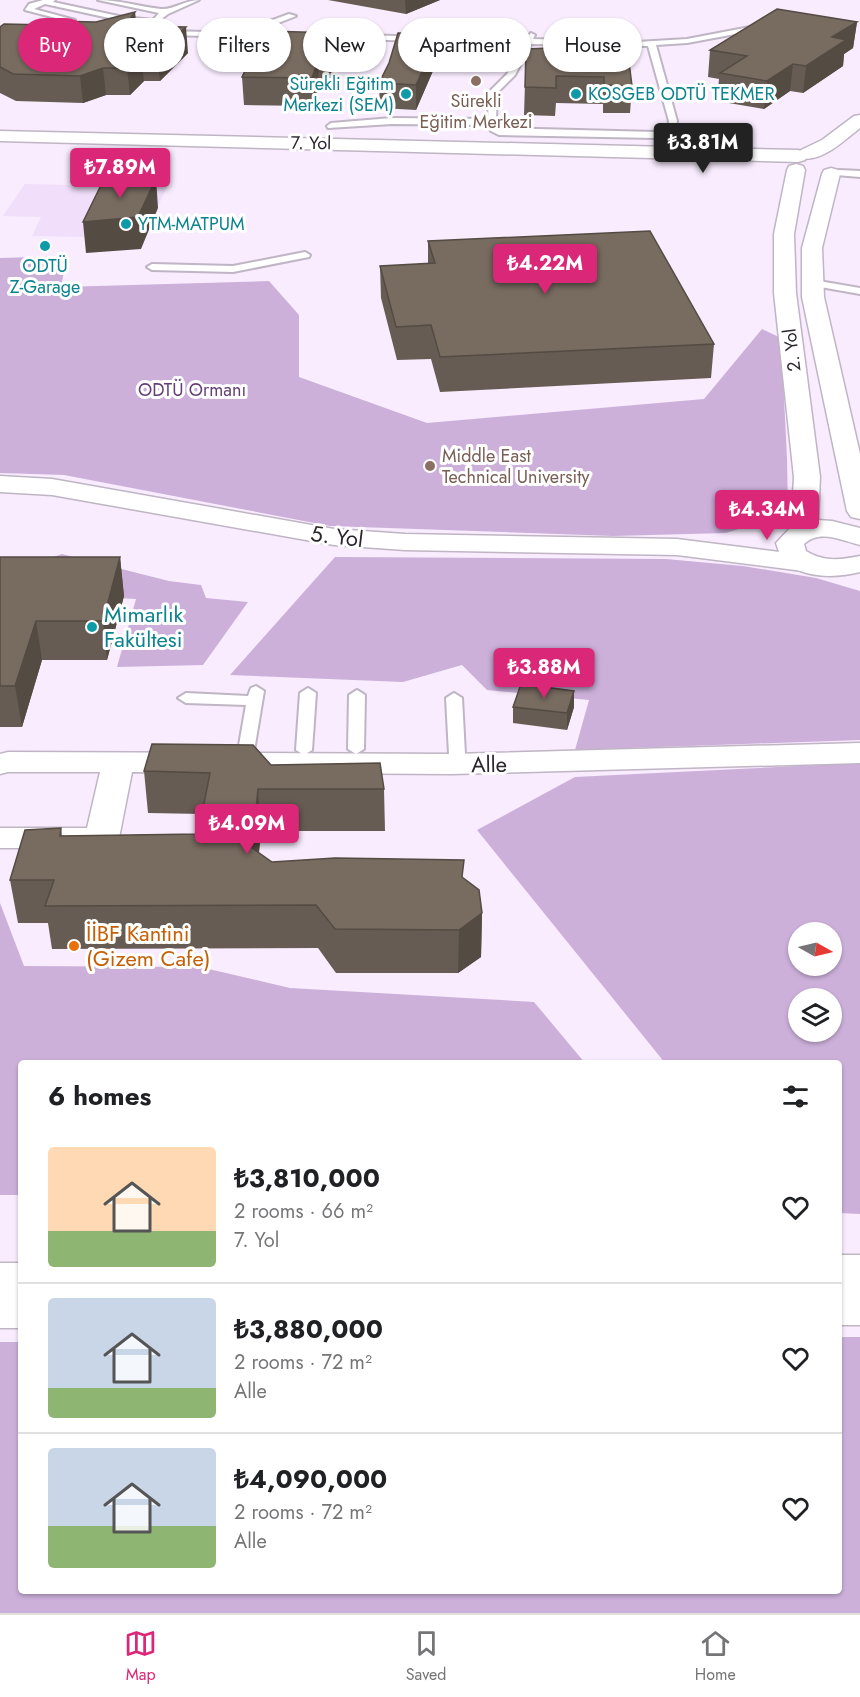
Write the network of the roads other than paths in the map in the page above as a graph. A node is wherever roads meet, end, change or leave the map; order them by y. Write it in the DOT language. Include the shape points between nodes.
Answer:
graph roads {
  1 [pos="102,0"];
  2 [pos="195,0"];
  3 [pos="48,1"];
  4 [pos="171,1"];
  5 [pos="185,4"];
  6 [pos="165,12"];
  7 [pos="292,16"];
  8 [pos="63,18"];
  9 [pos="119,18"];
  10 [pos="158,18"];
  11 [pos="287,18"];
  12 [pos="778,24"];
  13 [pos="531,42"];
  14 [pos="652,44"];
  15 [pos="642,55"];
  16 [pos="656,55"];
  17 [pos="513,72"];
  18 [pos="860,120"];
  19 [pos="492,122"];
  20 [pos="578,123"];
  21 [pos="331,126"];
  22 [pos="0,136"];
  23 [pos="797,161"];
  24 [pos="848,166"];
  25 [pos="305,255"];
  26 [pos="152,267"];
  27 [pos="813,283"];
  28 [pos="860,291"];
  29 [pos="0,484"];
  30 [pos="860,511"];
  31 [pos="798,534"];
  32 [pos="860,537"];
  33 [pos="677,547"];
  34 [pos="860,564"];
  35 [pos="819,566"];
  36 [pos="860,579"];
  37 [pos="308,693"];
  38 [pos="357,694"];
  39 [pos="186,698"];
  40 [pos="454,698"];
  41 [pos="356,749"];
  42 [pos="304,750"];
  43 [pos="246,751"];
  44 [pos="860,753"];
  45 [pos="457,754"];
  46 [pos="118,763"];
  47 [pos="0,764"];
  48 [pos="0,838"];
  49 [pos="842,1272"];
  50 [pos="860,1272"];
  51 [pos="0,1280"];
  52 [pos="18,1280"];
  53 [pos="860,1307"];
  54 [pos="842,1308"];
  55 [pos="0,1310"];
  56 [pos="18,1310"];
  1 -- 6 [label="lane"];
  2 -- 5 [label="lane"];
  3 -- 8 [label="lane" via="29,10"];
  3 -- 9 [label="lane"];
  4 -- 5 [label="lane"];
  5 -- 6 [label="lane"];
  6 -- 10 [label="lane"];
  7 -- 11 [label="lane"];
  12 -- 14 [label="lane"];
  13 -- 14 [label="lane"];
  14 -- 16 [label="lane"];
  15 -- 16 [label="lane"];
  16 -- 19 [label="lane" via="673,122 672,132 499,132"];
  17 -- 19 [label="lane" via="493,92"];
  18 -- 23 [label="street"];
  19 -- 20 [label="lane"];
  19 -- 21 [label="lane" via="392,121"];
  22 -- 23 [label="street, 7. Yol" via="621,150"];
  23 -- 24 [label="street, 2. Yol" via="833,156"];
  23 -- 31 [label="street, 2. Yol" via="784,234 785,281 807,477"];
  24 -- 27 [label="street, 2. Yol" via="812,248"];
  25 -- 26 [label="lane" via="233,269"];
  27 -- 28 [label="lane"];
  27 -- 30 [label="street, 2. Yol"];
  29 -- 33 [label="street, 5. Yol" via="52,487 334,537"];
  31 -- 32 [label="street" via="838,529"];
  31 -- 33 [label="street, 5. Yol"];
  31 -- 35 [label="street, 2. Yol" via="790,549 801,560"];
  33 -- 35 [label="street, 5. Yol"];
  34 -- 35 [label="street"];
  35 -- 36 [label="street, 2. Yol"];
  37 -- 42 [label="lane"];
  38 -- 41 [label="lane"];
  39 -- 43 [label="lane" via="255,696"];
  40 -- 45 [label="lane"];
  44 -- 46 [label="street, Alle" via="452,764"];
  46 -- 47 [label="street, Alle"];
  46 -- 48 [label="street" via="102,838"];
  49 -- 50 [label="street"];
  51 -- 52 [label="street"];
  53 -- 54 [label="street"];
  55 -- 56 [label="street"];
}
